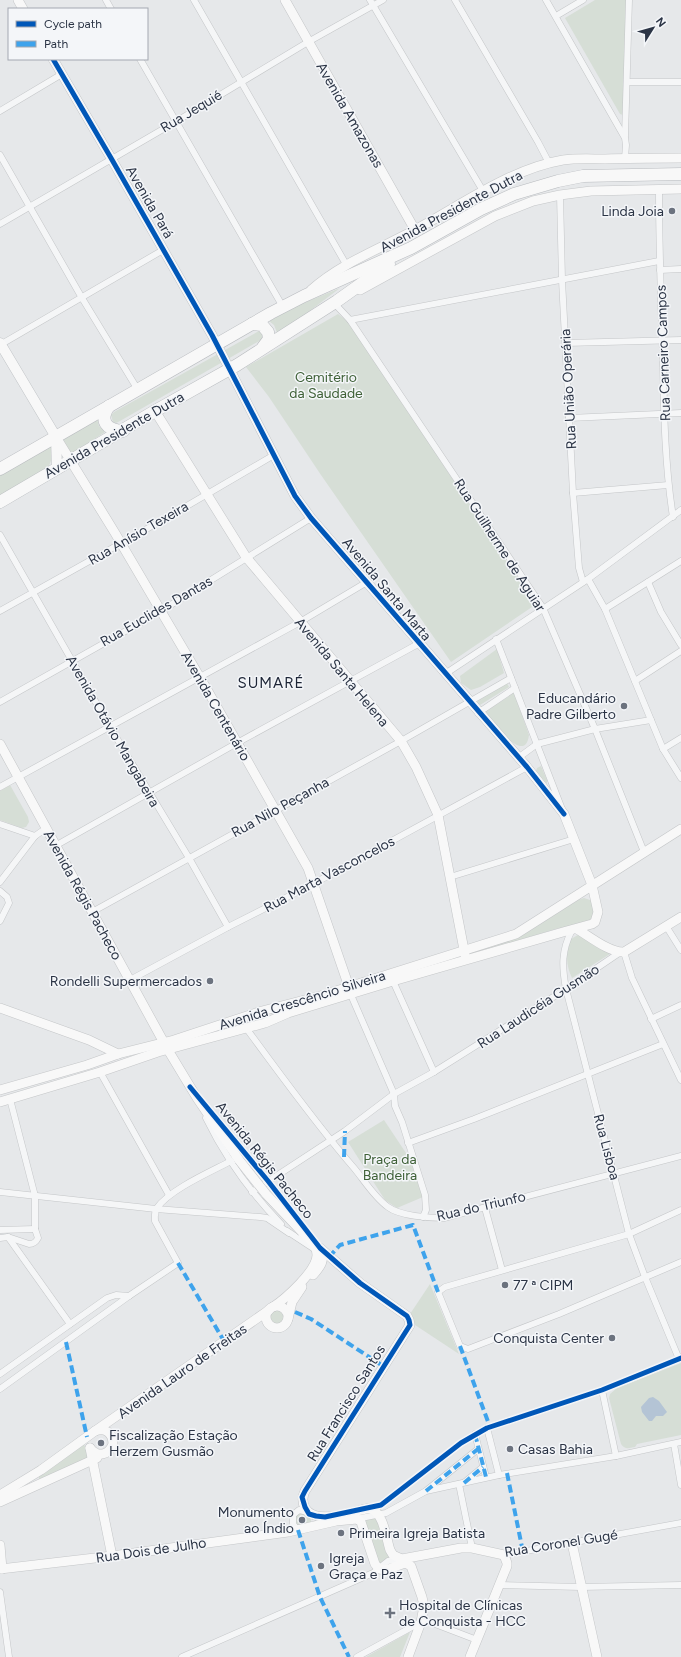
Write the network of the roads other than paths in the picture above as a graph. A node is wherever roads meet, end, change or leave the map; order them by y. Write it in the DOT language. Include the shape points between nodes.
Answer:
graph roads {
  1 [pos="194,0"];
  2 [pos="285,0"];
  3 [pos="383,0"];
  4 [pos="455,0"];
  5 [pos="546,0"];
  6 [pos="583,0"];
  7 [pos="629,0"];
  8 [pos="372,3"];
  9 [pos="556,16"];
  10 [pos="308,42"];
  11 [pos="54,60"];
  12 [pos="141,60"];
  13 [pos="62,74"];
  14 [pos="242,81"];
  15 [pos="627,82"];
  16 [pos="681,82"];
  17 [pos="0,111"];
  18 [pos="176,121"];
  19 [pos="625,138"];
  20 [pos="0,155"];
  21 [pos="111,158"];
  22 [pos="625,158"];
  23 [pos="681,158"];
  24 [pos="549,163"];
  25 [pos="681,174"];
  26 [pos="681,189"];
  27 [pos="659,190"];
  28 [pos="483,191"];
  29 [pos="560,195"];
  30 [pos="29,207"];
  31 [pos="0,224"];
  32 [pos="415,230"];
  33 [pos="411,248"];
  34 [pos="163,250"];
  35 [pos="659,261"];
  36 [pos="347,266"];
  37 [pos="681,269"];
  38 [pos="660,270"];
  39 [pos="562,280"];
  40 [pos="304,296"];
  41 [pos="82,298"];
  42 [pos="336,302"];
  43 [pos="282,307"];
  44 [pos="350,320"];
  45 [pos="252,324"];
  46 [pos="662,340"];
  47 [pos="681,340"];
  48 [pos="566,343"];
  49 [pos="0,344"];
  50 [pos="217,344"];
  51 [pos="262,348"];
  52 [pos="223,357"];
  53 [pos="229,369"];
  54 [pos="138,390"];
  55 [pos="109,406"];
  56 [pos="154,411"];
  57 [pos="681,413"];
  58 [pos="664,414"];
  59 [pos="569,418"];
  60 [pos="123,431"];
  61 [pos="56,437"];
  62 [pos="274,455"];
  63 [pos="71,461"];
  64 [pos="0,469"];
  65 [pos="57,469"];
  66 [pos="668,485"];
  67 [pos="574,493"];
  68 [pos="206,494"];
  69 [pos="0,502"];
  70 [pos="681,510"];
  71 [pos="673,517"];
  72 [pos="311,518"];
  73 [pos="0,535"];
  74 [pos="121,543"];
  75 [pos="246,558"];
  76 [pos="681,561"];
  77 [pos="585,581"];
  78 [pos="366,582"];
  79 [pos="648,582"];
  80 [pos="33,592"];
  81 [pos="543,608"];
  82 [pos="605,609"];
  83 [pos="0,611"];
  84 [pos="161,611"];
  85 [pos="300,622"];
  86 [pos="496,639"];
  87 [pos="418,644"];
  88 [pos="681,645"];
  89 [pos="681,651"];
  90 [pos="72,661"];
  91 [pos="445,674"];
  92 [pos="200,677"];
  93 [pos="511,678"];
  94 [pos="350,681"];
  95 [pos="635,681"];
  96 [pos="515,688"];
  97 [pos="468,701"];
  98 [pos="0,702"];
  99 [pos="478,713"];
  100 [pos="651,720"];
  101 [pos="110,727"];
  102 [pos="596,729"];
  103 [pos="681,738"];
  104 [pos="401,741"];
  105 [pos="237,743"];
  106 [pos="0,744"];
  107 [pos="537,744"];
  108 [pos="664,749"];
  109 [pos="518,758"];
  110 [pos="526,767"];
  111 [pos="17,778"];
  112 [pos="681,778"];
  113 [pos="0,787"];
  114 [pos="148,793"];
  115 [pos="276,810"];
  116 [pos="564,814"];
  117 [pos="438,815"];
  118 [pos="0,824"];
  119 [pos="45,829"];
  120 [pos="681,829"];
  121 [pos="35,836"];
  122 [pos="574,838"];
  123 [pos="55,846"];
  124 [pos="644,852"];
  125 [pos="189,858"];
  126 [pos="450,877"];
  127 [pos="0,882"];
  128 [pos="313,884"];
  129 [pos="592,884"];
  130 [pos="0,891"];
  131 [pos="580,894"];
  132 [pos="596,900"];
  133 [pos="92,912"];
  134 [pos="681,917"];
  135 [pos="0,921"];
  136 [pos="666,926"];
  137 [pos="228,927"];
  138 [pos="574,930"];
  139 [pos="464,950"];
  140 [pos="681,950"];
  141 [pos="621,952"];
  142 [pos="466,960"];
  143 [pos="130,980"];
  144 [pos="393,981"];
  145 [pos="566,989"];
  146 [pos="350,991"];
  147 [pos="681,1005"];
  148 [pos="0,1008"];
  149 [pos="262,1011"];
  150 [pos="241,1018"];
  151 [pos="651,1019"];
  152 [pos="265,1022"];
  153 [pos="246,1028"];
  154 [pos="663,1044"];
  155 [pos="166,1046"];
  156 [pos="118,1054"];
  157 [pos="96,1062"];
  158 [pos="100,1072"];
  159 [pos="434,1072"];
  160 [pos="588,1074"];
  161 [pos="681,1080"];
  162 [pos="190,1088"];
  163 [pos="0,1090"];
  164 [pos="394,1094"];
  165 [pos="10,1099"];
  166 [pos="0,1102"];
  167 [pos="330,1141"];
  168 [pos="408,1143"];
  169 [pos="681,1156"];
  170 [pos="235,1160"];
  171 [pos="614,1172"];
  172 [pos="268,1181"];
  173 [pos="0,1192"];
  174 [pos="252,1192"];
  175 [pos="169,1195"];
  176 [pos="35,1196"];
  177 [pos="485,1208"];
  178 [pos="156,1209"];
  179 [pos="681,1210"];
  180 [pos="424,1217"];
  181 [pos="0,1230"];
  182 [pos="35,1230"];
  183 [pos="289,1233"];
  184 [pos="629,1234"];
  185 [pos="8,1237"];
  186 [pos="0,1238"];
  187 [pos="318,1253"];
  188 [pos="681,1262"];
  189 [pos="502,1270"];
  190 [pos="645,1277"];
  191 [pos="129,1296"];
  192 [pos="271,1308"];
  193 [pos="288,1319"];
  194 [pos="70,1324"];
  195 [pos="680,1359"];
  196 [pos="0,1374"];
  197 [pos="0,1389"];
  198 [pos="602,1390"];
  199 [pos="488,1428"];
  200 [pos="95,1431"];
  201 [pos="475,1434"];
  202 [pos="681,1442"];
  203 [pos="674,1444"];
  204 [pos="90,1448"];
  205 [pos="478,1449"];
  206 [pos="104,1454"];
  207 [pos="616,1456"];
  208 [pos="93,1460"];
  209 [pos="483,1467"];
  210 [pos="499,1475"];
  211 [pos="486,1477"];
  212 [pos="461,1483"];
  213 [pos="681,1485"];
  214 [pos="426,1491"];
  215 [pos="0,1495"];
  216 [pos="0,1502"];
  217 [pos="370,1508"];
  218 [pos="307,1511"];
  219 [pos="379,1515"];
  220 [pos="358,1521"];
  221 [pos="681,1523"];
  222 [pos="304,1529"];
  223 [pos="572,1543"];
  224 [pos="0,1545"];
  225 [pos="472,1548"];
  226 [pos="504,1555"];
  227 [pos="112,1556"];
  228 [pos="420,1556"];
  229 [pos="398,1558"];
  230 [pos="1,1569"];
  231 [pos="379,1569"];
  232 [pos="414,1571"];
  233 [pos="499,1585"];
  234 [pos="681,1585"];
  235 [pos="581,1587"];
  236 [pos="0,1592"];
  237 [pos="422,1620"];
  238 [pos="477,1640"];
  239 [pos="9,1657"];
  240 [pos="182,1657"];
  241 [pos="357,1657"];
  242 [pos="408,1657"];
  243 [pos="470,1657"];
  244 [pos="596,1657"];
  1 -- 14 [label="street"];
  2 -- 10 [label="street, Avenida Amazonas"];
  3 -- 8 [label="street, Rua Jequié"];
  4 -- 24 [label="street"];
  5 -- 9 [label="street"];
  6 -- 9 [label="street"];
  7 -- 15 [label="street"];
  8 -- 10 [label="street, Rua Jequié"];
  8 -- 28 [label="street"];
  9 -- 19 [label="street"];
  10 -- 14 [label="street, Rua Jequié"];
  10 -- 32 [label="street, Avenida Amazonas"];
  11 -- 13 [label="street, Avenida Pará"];
  12 -- 18 [label="street"];
  13 -- 17 [label="street"];
  13 -- 21 [label="street, Avenida Pará"];
  14 -- 18 [label="street, Rua Jequié"];
  14 -- 36 [label="street"];
  15 -- 16 [label="street"];
  15 -- 19 [label="street"];
  18 -- 21 [label="street, Rua Jequié"];
  18 -- 43 [label="street"];
  19 -- 22 [label="street"];
  20 -- 30 [label="street"];
  21 -- 30 [label="street, Rua Jequié"];
  21 -- 34 [label="street, Avenida Pará"];
  22 -- 23 [label="street, Avenida Presidente Dutra"];
  22 -- 24 [label="street, Avenida Presidente Dutra" via="564,160"];
  24 -- 28 [label="street, Avenida Presidente Dutra"];
  25 -- 33 [label="highway, Avenida Presidente Dutra" via="583,176 538,186 481,209"];
  26 -- 27 [label="street, Avenida Presidente Dutra"];
  27 -- 29 [label="street, Avenida Presidente Dutra" via="591,191"];
  27 -- 35 [label="street, Rua Carneiro Campos"];
  28 -- 32 [label="street, Avenida Presidente Dutra"];
  29 -- 39 [label="street, Rua União Operária"];
  29 -- 42 [label="street, Avenida Presidente Dutra" via="533,201 495,216"];
  30 -- 31 [label="street, Rua Jequié"];
  30 -- 41 [label="street"];
  32 -- 36 [label="street, Avenida Presidente Dutra"];
  33 -- 40 [label="highway, Avenida Presidente Dutra"];
  33 -- 42 [label="highway, Avenida Presidente Dutra"];
  34 -- 41 [label="street"];
  34 -- 50 [label="street, Avenida Pará"];
  35 -- 38 [label="street, Rua Carneiro Campos"];
  35 -- 39 [label="street"];
  36 -- 40 [label="street, Avenida Presidente Dutra" via="319,283"];
  37 -- 38 [label="street"];
  38 -- 46 [label="street, Rua Carneiro Campos"];
  39 -- 44 [label="street"];
  39 -- 48 [label="street, Rua União Operária"];
  40 -- 43 [label="highway, Avenida Presidente Dutra"];
  41 -- 49 [label="street"];
  41 -- 54 [label="street"];
  42 -- 44 [label="street, Rua Guilherme de Aguiar"];
  42 -- 51 [label="highway, Avenida Presidente Dutra"];
  43 -- 45 [label="highway, Avenida Presidente Dutra"];
  44 -- 81 [label="street, Rua Guilherme de Aguiar"];
  45 -- 50 [label="highway, Avenida Presidente Dutra"];
  45 -- 51 [label="highway" via="262,325 268,332 269,339"];
  46 -- 47 [label="street"];
  46 -- 48 [label="street"];
  46 -- 58 [label="street, Rua Carneiro Campos"];
  48 -- 59 [label="street, Rua União Operária"];
  49 -- 61 [label="main road"];
  50 -- 52 [label="street, Avenida Pará"];
  50 -- 54 [label="highway, Avenida Presidente Dutra"];
  51 -- 53 [label="highway, Avenida Presidente Dutra"];
  52 -- 53 [label="street, Avenida Santa Marta"];
  53 -- 56 [label="highway, Avenida Presidente Dutra"];
  53 -- 62 [label="street, Avenida Santa Marta"];
  54 -- 55 [label="highway, Avenida Presidente Dutra"];
  55 -- 60 [label="highway" via="104,419 106,425"];
  55 -- 61 [label="highway, Avenida Presidente Dutra"];
  56 -- 60 [label="highway, Avenida Presidente Dutra"];
  56 -- 68 [label="street, Avenida Santa Helena"];
  57 -- 58 [label="street"];
  58 -- 59 [label="street"];
  58 -- 66 [label="street, Rua Carneiro Campos"];
  59 -- 67 [label="street, Rua União Operária"];
  60 -- 63 [label="highway, Avenida Presidente Dutra"];
  61 -- 63 [label="street, Avenida Centenário"];
  61 -- 64 [label="highway, Avenida Presidente Dutra"];
  61 -- 65 [label="main road"];
  62 -- 68 [label="street, Rua Anísio Texeira"];
  62 -- 72 [label="street, Avenida Santa Marta" via="295,496"];
  63 -- 65 [label="highway, Avenida Presidente Dutra"];
  63 -- 74 [label="street, Avenida Centenário"];
  65 -- 69 [label="highway, Avenida Presidente Dutra"];
  66 -- 67 [label="street"];
  66 -- 71 [label="street, Rua Carneiro Campos"];
  67 -- 77 [label="street, Rua União Operária" via="579,568"];
  68 -- 74 [label="street, Rua Anísio Texeira"];
  68 -- 75 [label="street, Avenida Santa Helena"];
  70 -- 71 [label="street"];
  71 -- 77 [label="street"];
  72 -- 75 [label="street, Rua Euclides Dantas"];
  72 -- 78 [label="street, Avenida Santa Marta"];
  73 -- 80 [label="street, Avenida Otávio Mangabeira"];
  74 -- 80 [label="street, Rua Anísio Texeira"];
  74 -- 84 [label="street, Avenida Centenário"];
  75 -- 84 [label="street, Rua Euclides Dantas"];
  75 -- 85 [label="street, Avenida Santa Helena"];
  76 -- 79 [label="street"];
  77 -- 81 [label="street"];
  77 -- 82 [label="street, Rua União Operária"];
  78 -- 85 [label="street"];
  78 -- 87 [label="street, Avenida Santa Marta"];
  79 -- 82 [label="street"];
  79 -- 88 [label="street" via="661,612"];
  80 -- 83 [label="street, Rua Anísio Texeira"];
  80 -- 90 [label="street, Avenida Otávio Mangabeira"];
  81 -- 86 [label="street"];
  81 -- 102 [label="street, Rua Guilherme de Aguiar"];
  82 -- 95 [label="street, Rua União Operária"];
  84 -- 90 [label="street, Rua Euclides Dantas"];
  84 -- 92 [label="street, Avenida Centenário"];
  85 -- 92 [label="street"];
  85 -- 94 [label="street, Avenida Santa Helena"];
  86 -- 91 [label="street"];
  86 -- 93 [label="street"];
  87 -- 91 [label="street, Avenida Santa Marta"];
  87 -- 94 [label="street"];
  89 -- 95 [label="street"];
  90 -- 98 [label="street, Rua Euclides Dantas"];
  90 -- 101 [label="street, Avenida Otávio Mangabeira"];
  91 -- 97 [label="street, Avenida Santa Marta"];
  92 -- 101 [label="street"];
  92 -- 105 [label="street, Avenida Centenário"];
  93 -- 96 [label="street"];
  93 -- 97 [label="street, Rua Nilo Peçanha"];
  94 -- 104 [label="street, Avenida Santa Helena"];
  94 -- 105 [label="street"];
  95 -- 100 [label="street, Rua União Operária"];
  96 -- 99 [label="street"];
  96 -- 107 [label="street"];
  97 -- 99 [label="street, Avenida Santa Marta"];
  97 -- 104 [label="street, Rua Nilo Peçanha"];
  99 -- 109 [label="street, Avenida Santa Marta"];
  100 -- 102 [label="street"];
  100 -- 108 [label="street, Rua União Operária"];
  101 -- 111 [label="street"];
  101 -- 114 [label="street, Avenida Otávio Mangabeira"];
  102 -- 107 [label="street"];
  102 -- 124 [label="street, Rua Guilherme de Aguiar"];
  103 -- 108 [label="street"];
  104 -- 115 [label="street, Rua Nilo Peçanha"];
  104 -- 117 [label="street, Avenida Santa Helena"];
  105 -- 114 [label="street"];
  105 -- 115 [label="street, Avenida Centenário"];
  106 -- 111 [label="street, Avenida Régis Pacheco"];
  107 -- 109 [label="street"];
  107 -- 116 [label="street"];
  108 -- 112 [label="street, Rua União Operária"];
  109 -- 110 [label="street, Avenida Santa Marta"];
  110 -- 116 [label="street, Avenida Santa Marta"];
  110 -- 117 [label="street, Rua Marta Vasconcelos"];
  111 -- 113 [label="street"];
  111 -- 119 [label="street, Avenida Régis Pacheco"];
  114 -- 123 [label="street"];
  114 -- 125 [label="street, Avenida Otávio Mangabeira"];
  115 -- 125 [label="street, Rua Nilo Peçanha"];
  115 -- 128 [label="street, Avenida Centenário" via="308,868"];
  116 -- 122 [label="street, Avenida Santa Marta"];
  117 -- 126 [label="street, Avenida Santa Helena"];
  117 -- 128 [label="street, Rua Marta Vasconcelos"];
  118 -- 121 [label="street"];
  119 -- 121 [label="street"];
  119 -- 123 [label="street, Avenida Régis Pacheco"];
  120 -- 124 [label="street, Avenida Crescêncio Silveira"];
  121 -- 127 [label="street"];
  122 -- 126 [label="street"];
  122 -- 129 [label="street, Avenida Santa Marta"];
  123 -- 133 [label="street, Avenida Régis Pacheco"];
  124 -- 129 [label="street, Avenida Crescêncio Silveira"];
  125 -- 133 [label="street, Rua Nilo Peçanha"];
  125 -- 137 [label="street, Avenida Otávio Mangabeira"];
  126 -- 139 [label="street, Avenida Santa Helena"];
  128 -- 137 [label="street, Rua Marta Vasconcelos"];
  128 -- 146 [label="street, Avenida Centenário"];
  129 -- 131 [label="street, Avenida Crescêncio Silveira"];
  129 -- 132 [label="street, Avenida Santa Marta"];
  130 -- 135 [label="street" via="7,896 9,902"];
  131 -- 132 [label="street"];
  131 -- 139 [label="street, Avenida Crescêncio Silveira" via="516,934"];
  132 -- 138 [label="street, Avenida Crescêncio Silveira" via="598,912 595,922"];
  133 -- 143 [label="street, Avenida Régis Pacheco"];
  134 -- 136 [label="street, Rua Laudicéia Gusmão"];
  136 -- 140 [label="street"];
  136 -- 141 [label="street, Rua Laudicéia Gusmão"];
  137 -- 143 [label="street, Rua Marta Vasconcelos"];
  138 -- 141 [label="street" via="608,949"];
  138 -- 142 [label="street, Avenida Crescêncio Silveira"];
  138 -- 145 [label="street, Rua Lisboa" via="564,948"];
  139 -- 142 [label="street, Avenida Santa Helena"];
  139 -- 146 [label="street, Avenida Crescêncio Silveira"];
  141 -- 145 [label="street, Rua Laudicéia Gusmão"];
  141 -- 151 [label="street"];
  142 -- 144 [label="street, Avenida Crescêncio Silveira"];
  143 -- 155 [label="street, Avenida Régis Pacheco"];
  144 -- 146 [label="street, Avenida Crescêncio Silveira"];
  144 -- 159 [label="street"];
  145 -- 159 [label="street, Rua Laudicéia Gusmão"];
  145 -- 160 [label="street, Rua Lisboa"];
  146 -- 149 [label="street, Avenida Crescêncio Silveira"];
  146 -- 152 [label="street, Avenida Crescêncio Silveira"];
  146 -- 164 [label="street"];
  147 -- 151 [label="street"];
  148 -- 156 [label="street" via="89,1040"];
  149 -- 150 [label="street, Avenida Crescêncio Silveira"];
  149 -- 152 [label="street" via="266,1016"];
  150 -- 153 [label="street" via="241,1024"];
  150 -- 155 [label="street, Avenida Crescêncio Silveira"];
  151 -- 154 [label="street"];
  152 -- 153 [label="street, Avenida Crescêncio Silveira"];
  153 -- 155 [label="street, Avenida Crescêncio Silveira"];
  153 -- 167 [label="street, Rua do Triunfo"];
  154 -- 160 [label="street"];
  154 -- 161 [label="street"];
  155 -- 156 [label="street, Avenida Crescêncio Silveira"];
  155 -- 158 [label="street, Avenida Crescêncio Silveira"];
  155 -- 162 [label="street, Avenida Régis Pacheco"];
  156 -- 157 [label="street, Avenida Crescêncio Silveira"];
  157 -- 158 [label="street"];
  157 -- 163 [label="street, Avenida Crescêncio Silveira"];
  158 -- 165 [label="street, Avenida Crescêncio Silveira"];
  158 -- 175 [label="street"];
  159 -- 164 [label="street, Rua Laudicéia Gusmão"];
  160 -- 168 [label="street"];
  160 -- 171 [label="street, Rua Lisboa"];
  162 -- 170 [label="street, Avenida Régis Pacheco"];
  162 -- 172 [label="street, Avenida Régis Pacheco"];
  164 -- 167 [label="street, Rua Laudicéia Gusmão"];
  164 -- 168 [label="street" via="395,1106"];
  165 -- 166 [label="street, Avenida Crescêncio Silveira"];
  165 -- 176 [label="street"];
  167 -- 172 [label="street"];
  167 -- 180 [label="street, Rua do Triunfo" via="388,1207"];
  168 -- 180 [label="street" via="425,1195"];
  169 -- 171 [label="street, Rua do Triunfo"];
  170 -- 174 [label="street, Avenida Régis Pacheco"];
  170 -- 175 [label="street"];
  170 -- 187 [label="street, Avenida Régis Pacheco, bridge" via="311,1240"];
  171 -- 177 [label="street, Rua do Triunfo"];
  171 -- 184 [label="street, Rua Lisboa"];
  172 -- 174 [label="street"];
  172 -- 187 [label="street, Avenida Régis Pacheco"];
  173 -- 176 [label="street"];
  174 -- 183 [label="street, Avenida Régis Pacheco"];
  175 -- 178 [label="street"];
  176 -- 178 [label="street"];
  176 -- 182 [label="street"];
  177 -- 180 [label="street, Rua do Triunfo" via="444,1218"];
  177 -- 189 [label="street"];
  178 -- 183 [label="street" via="267,1218"];
  178 -- 191 [label="street" via="156,1221 178,1263"];
  179 -- 184 [label="street"];
  181 -- 182 [label="street"];
  182 -- 185 [label="street" via="38,1238 33,1244"];
  183 -- 187 [label="street"];
  184 -- 189 [label="street"];
  184 -- 190 [label="street, Rua Lisboa"];
  185 -- 186 [label="street"];
  185 -- 194 [label="street"];
  187 -- 192 [label="street, Avenida Lauro de Freitas" via="307,1275 285,1298"];
  187 -- 193 [label="street" via="323,1259 321,1265 292,1302"];
  187 -- 218 [label="street, Rua Francisco Santos" via="405,1315 410,1325 305,1491 302,1498"];
  188 -- 190 [label="street"];
  189 -- 190 [label="street" via="438,1292 460,1346 465,1349 559,1314"];
  190 -- 195 [label="street, Rua Lisboa"];
  191 -- 194 [label="street" via="110,1296"];
  191 -- 197 [label="street"];
  192 -- 193 [label="street" via="284,1309"];
  192 -- 193 [label="street" via="266,1320 273,1327 282,1327"];
  192 -- 200 [label="street, Avenida Lauro de Freitas"];
  194 -- 196 [label="street"];
  195 -- 198 [label="street"];
  198 -- 199 [label="street"];
  198 -- 207 [label="street"];
  199 -- 201 [label="street"];
  199 -- 210 [label="street"];
  200 -- 204 [label="street" via="88,1442"];
  200 -- 206 [label="street" via="106,1430 112,1436 112,1448"];
  200 -- 215 [label="street, Avenida Lauro de Freitas" via="41,1470"];
  201 -- 205 [label="street"];
  201 -- 217 [label="street" via="381,1505"];
  202 -- 203 [label="street"];
  203 -- 207 [label="street"];
  203 -- 213 [label="street"];
  204 -- 206 [label="street" via="95,1453"];
  204 -- 208 [label="street"];
  205 -- 209 [label="street"];
  205 -- 214 [label="street"];
  206 -- 208 [label="street"];
  207 -- 210 [label="street"];
  208 -- 216 [label="street"];
  208 -- 227 [label="street"];
  209 -- 211 [label="street"];
  209 -- 212 [label="street"];
  210 -- 211 [label="street"];
  211 -- 212 [label="street"];
  212 -- 214 [label="street"];
  212 -- 225 [label="street"];
  214 -- 219 [label="street" via="386,1514"];
  217 -- 218 [label="street" via="325,1517"];
  217 -- 219 [label="street"];
  218 -- 222 [label="street" via="311,1520 310,1525"];
  218 -- 222 [label="street" via="299,1510 292,1516 295,1526"];
  219 -- 220 [label="street"];
  219 -- 229 [label="street" via="390,1550"];
  220 -- 222 [label="street, Rua Dois de Julho" via="336,1521"];
  220 -- 231 [label="street"];
  221 -- 223 [label="street, Rua Coronel Gugé"];
  222 -- 227 [label="street, Rua Dois de Julho"];
  223 -- 226 [label="street, Rua Coronel Gugé"];
  223 -- 235 [label="street"];
  224 -- 230 [label="street"];
  225 -- 226 [label="street, Rua Coronel Gugé"];
  225 -- 228 [label="street, Rua Coronel Gugé"];
  226 -- 233 [label="street" via="507,1563"];
  227 -- 230 [label="street, Rua Dois de Julho"];
  228 -- 229 [label="street, Rua Coronel Gugé"];
  228 -- 232 [label="street" via="414,1560"];
  229 -- 231 [label="street" via="388,1561"];
  231 -- 232 [label="street" via="386,1570 405,1563"];
  231 -- 240 [label="street"];
  232 -- 237 [label="street" via="423,1601"];
  233 -- 235 [label="street"];
  233 -- 238 [label="street"];
  234 -- 235 [label="street"];
  235 -- 244 [label="street"];
  236 -- 239 [label="street"];
  237 -- 238 [label="street"];
  237 -- 241 [label="street"];
  237 -- 242 [label="street"];
  238 -- 243 [label="street"];
}
